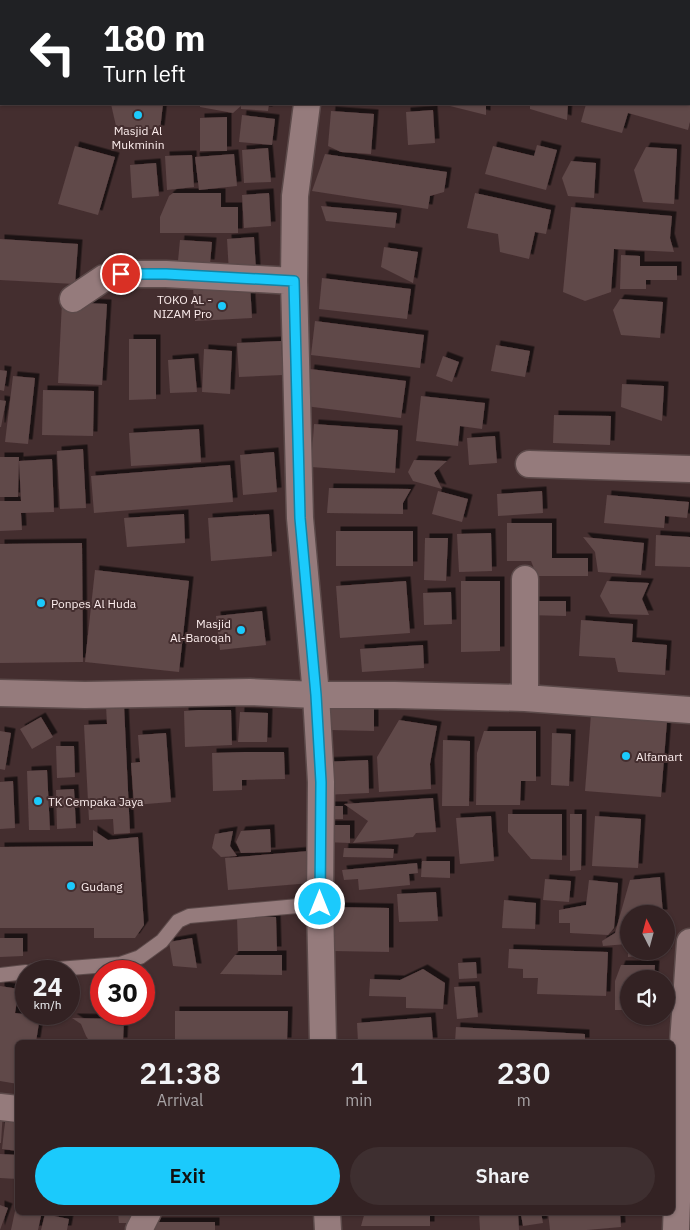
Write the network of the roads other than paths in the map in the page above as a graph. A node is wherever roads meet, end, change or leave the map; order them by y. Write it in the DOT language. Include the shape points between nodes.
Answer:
graph roads {
  1 [pos="307,105"];
  2 [pos="294,281"];
  3 [pos="74,299"];
  4 [pos="529,464"];
  5 [pos="690,468"];
  6 [pos="525,579"];
  7 [pos="0,693"];
  8 [pos="316,695"];
  9 [pos="525,698"];
  10 [pos="690,710"];
  11 [pos="320,904"];
  12 [pos="690,942"];
  13 [pos="80,967"];
  14 [pos="15,973"];
  15 [pos="0,975"];
  16 [pos="323,1040"];
  17 [pos="686,1059"];
  18 [pos="0,1107"];
  19 [pos="15,1109"];
  20 [pos="146,1215"];
  21 [pos="327,1215"];
  22 [pos="139,1230"];
  23 [pos="328,1230"];
  24 [pos="676,1230"];
  1 -- 2 [label="street" via="295,196"];
  2 -- 3 [label="street" via="121,274 104,278"];
  2 -- 8 [label="street" via="300,518"];
  4 -- 5 [label="street"];
  6 -- 9 [label="street"];
  7 -- 8 [label="street" via="250,692"];
  8 -- 9 [label="street"];
  8 -- 11 [label="street" via="321,782"];
  9 -- 10 [label="street"];
  11 -- 13 [label="lane" via="189,916 178,921 162,941 140,957 120,964"];
  11 -- 16 [label="street"];
  12 -- 17 [label="street"];
  14 -- 15 [label="lane"];
  17 -- 24 [label="street"];
  18 -- 19 [label="street"];
  20 -- 22 [label="street"];
  21 -- 23 [label="street"];
}
